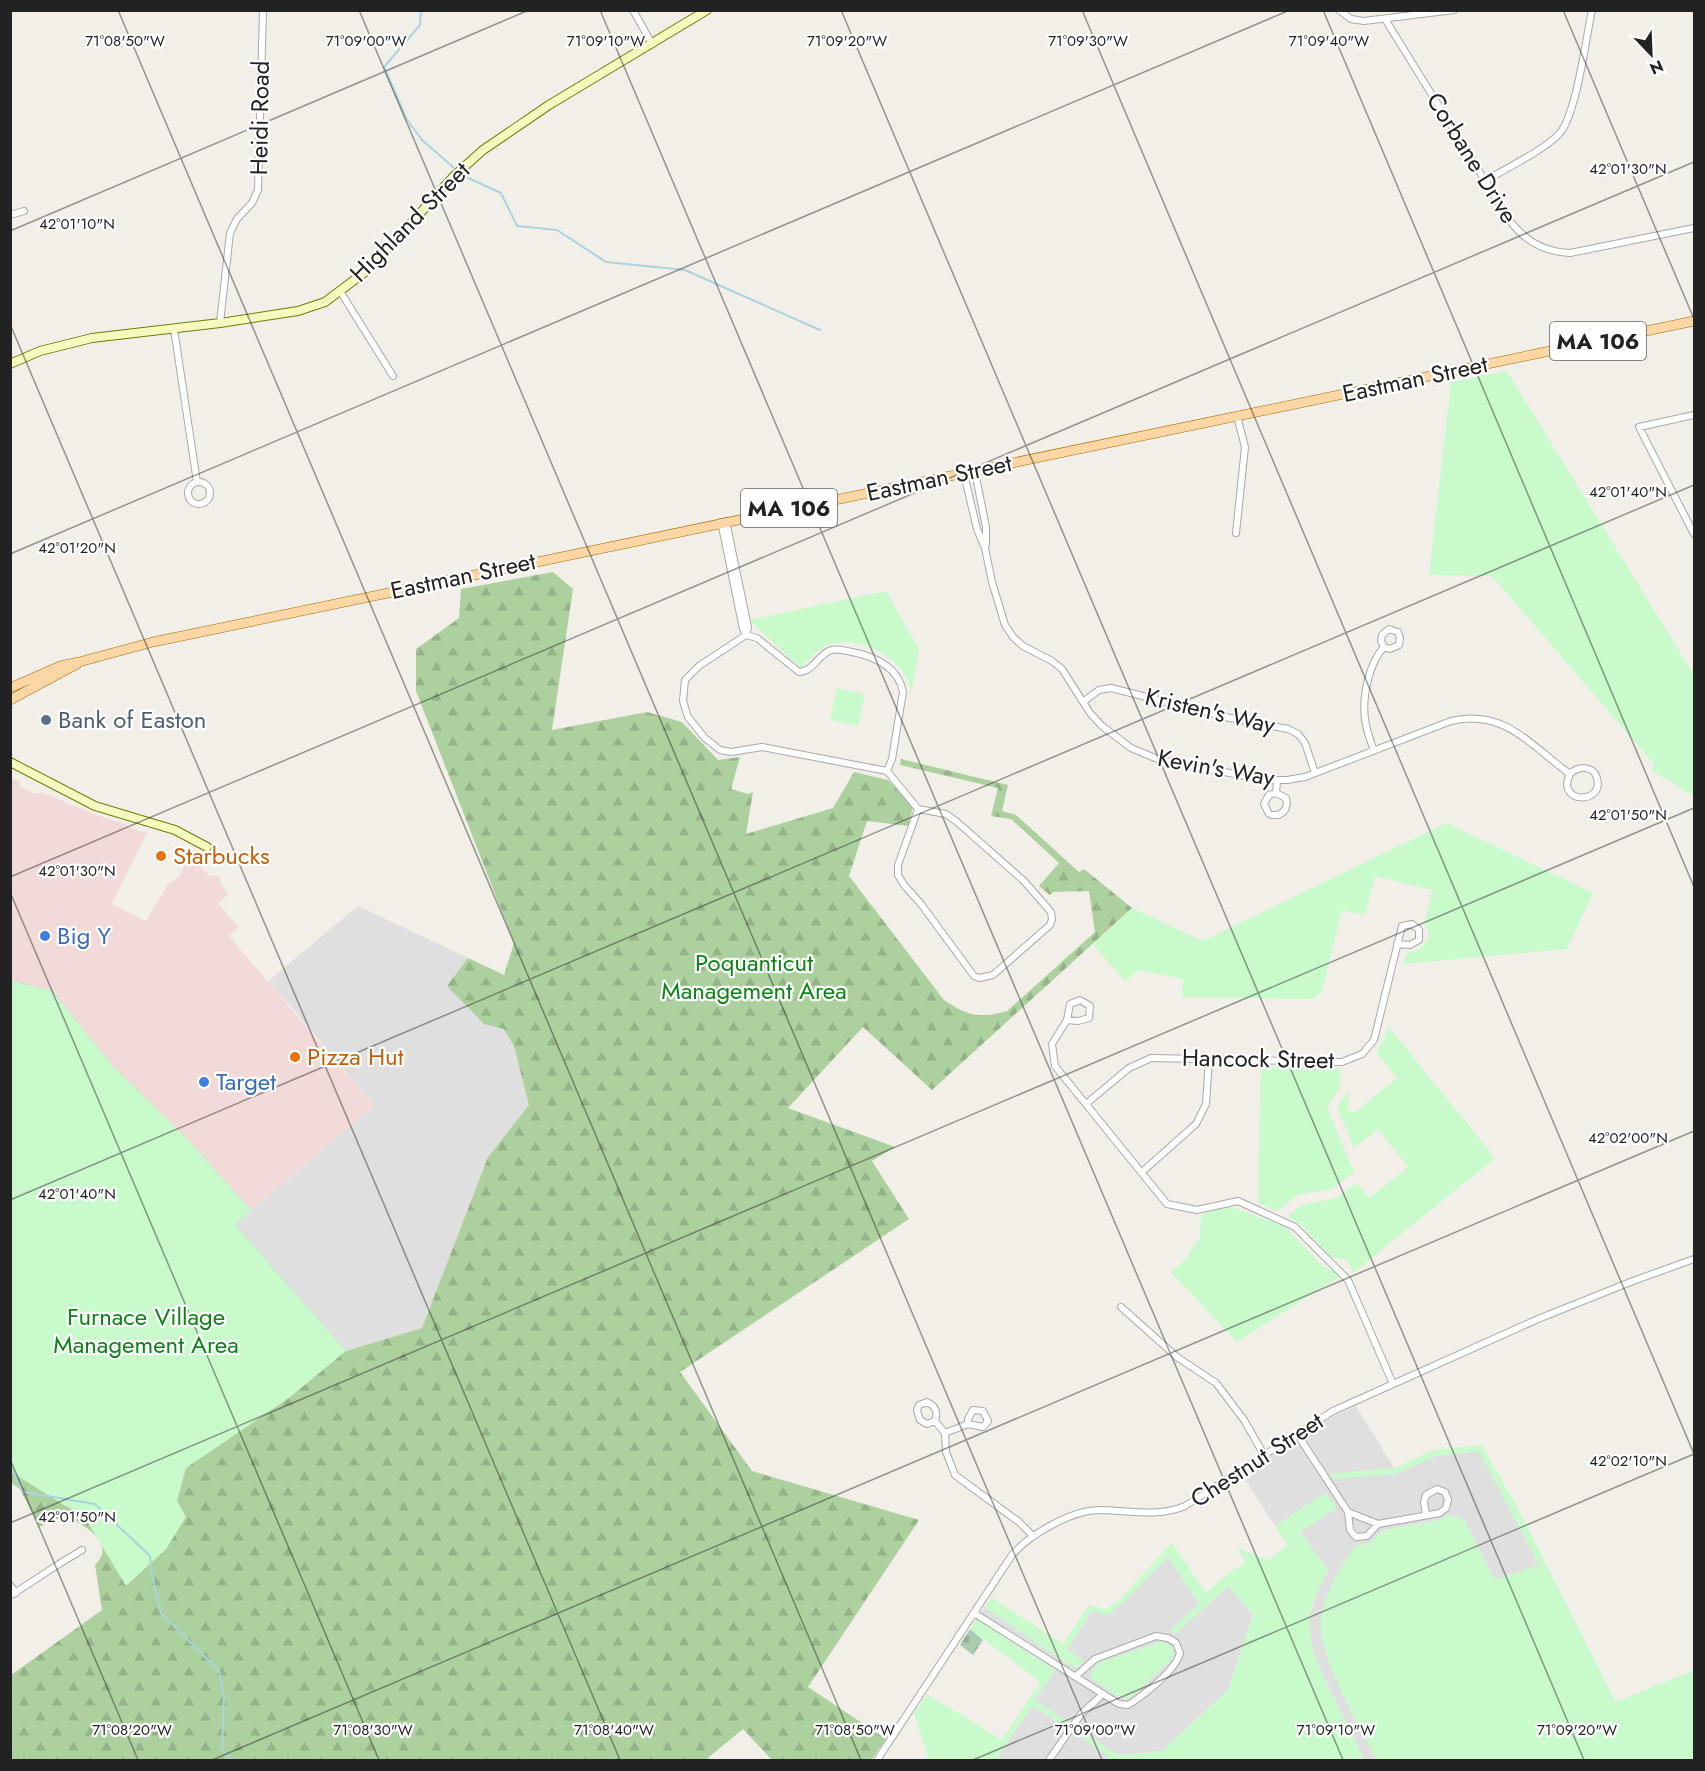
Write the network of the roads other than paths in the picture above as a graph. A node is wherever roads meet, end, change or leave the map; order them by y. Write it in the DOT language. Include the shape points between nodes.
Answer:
graph roads {
  1 [pos="263,10"];
  2 [pos="633,10"];
  3 [pos="707,10"];
  4 [pos="1339,10"];
  5 [pos="1454,10"];
  6 [pos="1592,10"];
  7 [pos="1386,19"];
  8 [pos="652,44"];
  9 [pos="1485,182"];
  10 [pos="24,211"];
  11 [pos="10,215"];
  12 [pos="1695,228"];
  13 [pos="340,291"];
  14 [pos="1695,321"];
  15 [pos="220,323"];
  16 [pos="174,329"];
  17 [pos="10,364"];
  18 [pos="393,376"];
  19 [pos="1695,415"];
  20 [pos="1237,416"];
  21 [pos="975,472"];
  22 [pos="964,474"];
  23 [pos="198,482"];
  24 [pos="724,522"];
  25 [pos="1236,533"];
  26 [pos="1695,534"];
  27 [pos="986,548"];
  28 [pos="746,635"];
  29 [pos="1384,647"];
  30 [pos="79,662"];
  31 [pos="10,688"];
  32 [pos="10,700"];
  33 [pos="1083,702"];
  34 [pos="1374,751"];
  35 [pos="10,762"];
  36 [pos="887,771"];
  37 [pos="1315,773"];
  38 [pos="1570,774"];
  39 [pos="1277,781"];
  40 [pos="1276,793"];
  41 [pos="918,809"];
  42 [pos="207,847"];
  43 [pos="1397,944"];
  44 [pos="1066,1020"];
  45 [pos="1209,1059"];
  46 [pos="1086,1104"];
  47 [pos="1142,1172"];
  48 [pos="1695,1259"];
  49 [pos="1121,1307"];
  50 [pos="1393,1384"];
  51 [pos="935,1421"];
  52 [pos="968,1424"];
  53 [pos="945,1433"];
  54 [pos="1298,1434"];
  55 [pos="1264,1455"];
  56 [pos="1348,1512"];
  57 [pos="1426,1515"];
  58 [pos="1378,1524"];
  59 [pos="1033,1536"];
  60 [pos="82,1551"];
  61 [pos="10,1585"];
  62 [pos="13,1595"];
  63 [pos="974,1613"];
  64 [pos="1076,1676"];
  65 [pos="1102,1695"];
  66 [pos="877,1761"];
  67 [pos="1049,1761"];
  1 -- 15 [label="street, Heidi Road" via="258,190 230,233"];
  2 -- 8 [label="street"];
  3 -- 8 [label="street, Highland Street"];
  4 -- 7 [label="street" via="1358,21"];
  5 -- 7 [label="street"];
  6 -- 9 [label="street" via="1564,129 1551,142"];
  7 -- 9 [label="street, Corbane Drive"];
  8 -- 13 [label="street, Highland Street" via="549,105 472,158 381,257"];
  9 -- 12 [label="street, Corbane Drive" via="1516,229 1553,251 1580,252"];
  10 -- 11 [label="street"];
  13 -- 15 [label="street, Highland Street" via="325,302 298,312"];
  13 -- 18 [label="street"];
  14 -- 20 [label="main road, Eastman Street / MA 106"];
  15 -- 16 [label="street, Highland Street"];
  16 -- 17 [label="street, Highland Street" via="92,338 40,351"];
  16 -- 23 [label="street"];
  19 -- 26 [label="street" via="1639,427"];
  20 -- 21 [label="main road, Eastman Street / MA 106"];
  20 -- 25 [label="street" via="1245,447"];
  21 -- 22 [label="main road, Eastman Street / MA 106"];
  21 -- 27 [label="street, Kevin's Way" via="986,526"];
  22 -- 24 [label="main road, Eastman Street / MA 106"];
  22 -- 27 [label="street, Kevin's Way" via="977,529"];
  24 -- 28 [label="street" via="748,627"];
  24 -- 30 [label="main road, Eastman Street / MA 106" via="147,643"];
  27 -- 33 [label="street, Kevin's Way" via="1005,626 1023,646 1062,669"];
  28 -- 36 [label="street" via="757,638 799,672 807,670 828,651 840,650 880,660 896,675 903,692"];
  28 -- 36 [label="street" via="685,680 683,701 688,717 714,747 725,752 762,747"];
  29 -- 34 [label="street" via="1372,665 1365,703 1365,720"];
  30 -- 31 [label="main road, Eastman Street / MA 106" via="51,669"];
  30 -- 32 [label="main road, Eastman Street / MA 106"];
  33 -- 37 [label="street, Kristen's Way" via="1100,690 1111,688 1288,729 1305,743"];
  33 -- 39 [label="street, Kevin's Way" via="1110,733 1149,756"];
  34 -- 37 [label="street, Kevin's Way"];
  34 -- 38 [label="street, Kevin's Way" via="1451,721 1484,718 1508,726"];
  35 -- 42 [label="street" via="95,806 175,830"];
  36 -- 41 [label="street"];
  37 -- 39 [label="street, Kevin's Way"];
  38 -- 38 [label="street, Kevin's Way" via="1567,783 1571,793 1584,798 1593,794 1598,785 1593,771 1584,768"];
  39 -- 40 [label="street"];
  41 -- 41 [label="street" via="898,874 974,976 993,975 1050,925 1051,912 1024,881 956,820"];
  43 -- 45 [label="street, Hancock Street" via="1374,1040 1362,1054 1342,1062"];
  44 -- 46 [label="street" via="1052,1044 1055,1066"];
  45 -- 46 [label="street, Hancock Street" via="1151,1058 1129,1068"];
  45 -- 47 [label="street" via="1206,1104 1196,1124"];
  46 -- 47 [label="street"];
  47 -- 50 [label="street" via="1167,1204 1197,1210 1238,1201 1295,1227 1348,1280"];
  48 -- 50 [label="street, Chestnut Street" via="1538,1319"];
  49 -- 55 [label="street" via="1177,1357 1215,1383 1235,1407"];
  50 -- 54 [label="street, Chestnut Street" via="1333,1411"];
  51 -- 53 [label="street"];
  52 -- 53 [label="street"];
  53 -- 59 [label="street" via="946,1452 955,1475"];
  54 -- 55 [label="street, Chestnut Street"];
  54 -- 56 [label="street"];
  55 -- 59 [label="street, Chestnut Street" via="1179,1509 1089,1511"];
  56 -- 58 [label="street"];
  56 -- 58 [label="street" via="1350,1530 1356,1537 1367,1536"];
  57 -- 57 [label="street" via="1446,1508 1444,1492 1437,1489 1426,1495"];
  57 -- 58 [label="street"];
  59 -- 63 [label="street, Chestnut Street" via="1012,1555"];
  60 -- 62 [label="street"];
  61 -- 62 [label="street"];
  63 -- 64 [label="street"];
  63 -- 66 [label="street, Chestnut Street"];
  64 -- 65 [label="street"];
  64 -- 65 [label="street" via="1095,1659 1156,1636 1176,1643 1180,1653 1176,1664 1137,1700 1128,1706"];
  65 -- 67 [label="street" via="1081,1714"];
}
